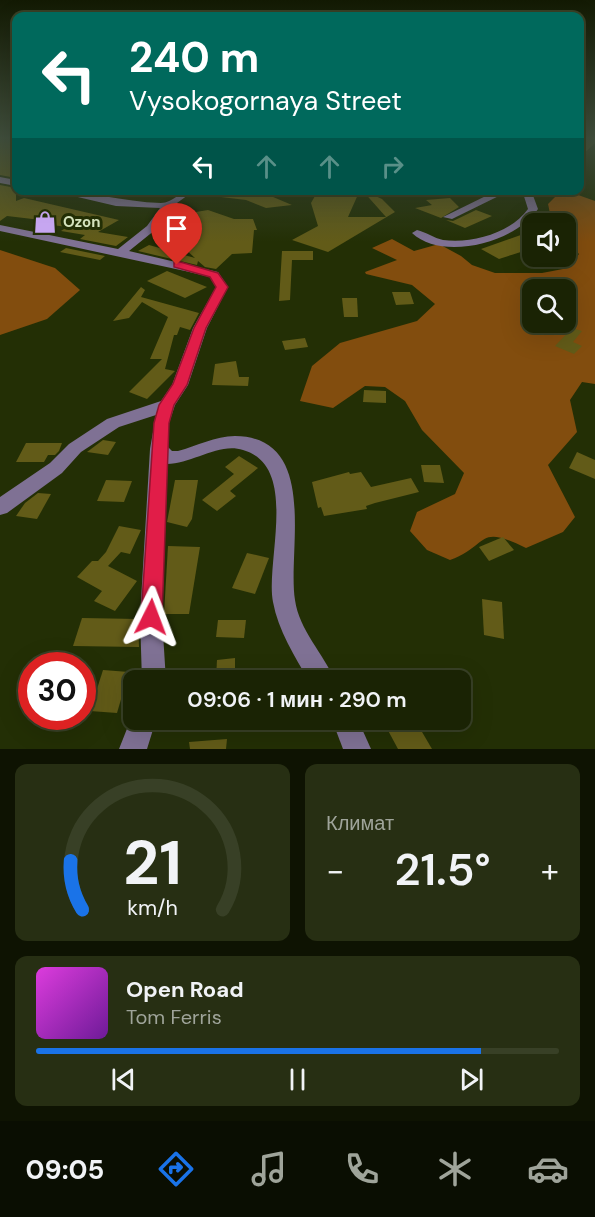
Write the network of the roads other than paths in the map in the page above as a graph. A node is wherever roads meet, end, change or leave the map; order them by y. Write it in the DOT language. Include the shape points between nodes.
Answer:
graph roads {
  1 [pos="77,195"];
  2 [pos="183,195"];
  3 [pos="496,195"];
  4 [pos="528,195"];
  5 [pos="167,206"];
  6 [pos="448,217"];
  7 [pos="0,228"];
  8 [pos="417,233"];
  9 [pos="121,252"];
  10 [pos="167,405"];
  11 [pos="159,449"];
  12 [pos="0,507"];
  13 [pos="153,670"];
  14 [pos="316,670"];
  15 [pos="140,730"];
  16 [pos="349,730"];
  17 [pos="133,749"];
  18 [pos="357,749"];
  1 -- 5 [label="street" via="116,203"];
  2 -- 5 [label="street"];
  3 -- 6 [label="street"];
  4 -- 8 [label="street" via="533,209 524,224 512,231 448,244"];
  5 -- 9 [label="street" via="152,228"];
  7 -- 9 [label="street"];
  9 -- 10 [label="street" via="214,275 222,287 200,328 180,385"];
  10 -- 11 [label="street"];
  10 -- 12 [label="street" via="113,423"];
  11 -- 13 [label="street" via="151,617"];
  11 -- 14 [label="street" via="168,458 182,458 233,441 258,447 278,467 286,522 283,602"];
  15 -- 17 [label="street"];
  16 -- 18 [label="street"];
}
